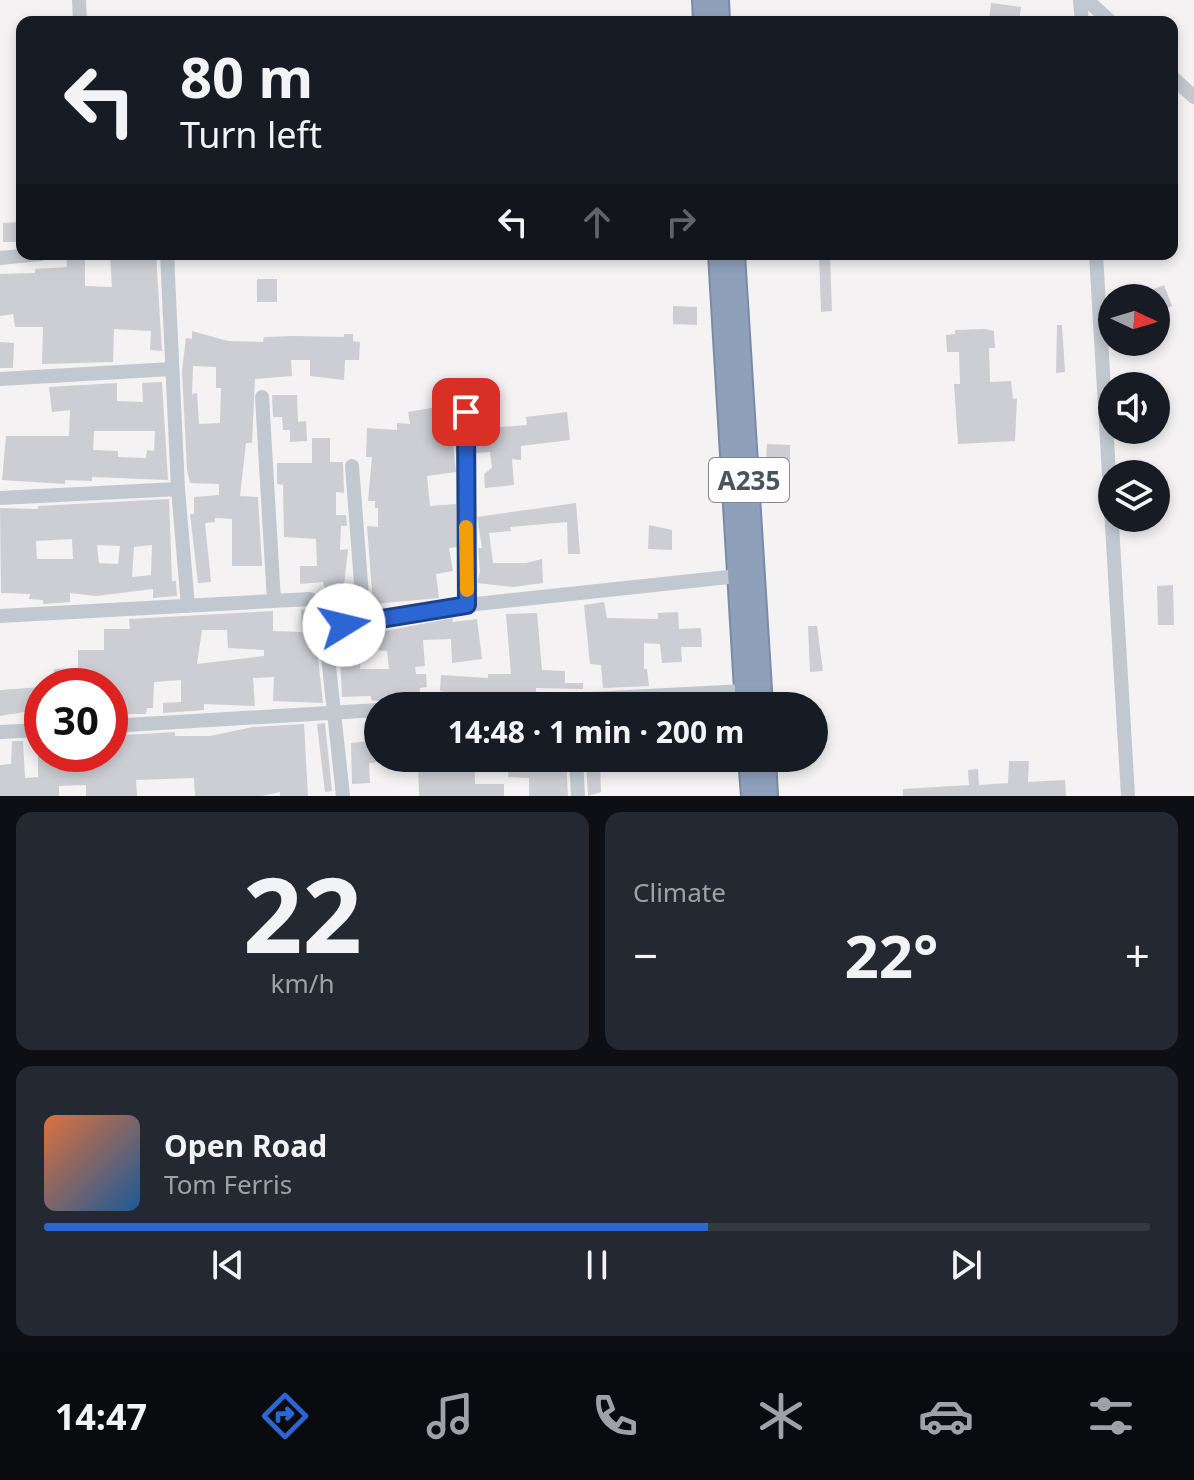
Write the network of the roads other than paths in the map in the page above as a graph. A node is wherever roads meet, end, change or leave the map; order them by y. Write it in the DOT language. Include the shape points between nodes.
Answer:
graph roads {
  1 [pos="1087,0"];
  2 [pos="1104,16"];
  3 [pos="1178,82"];
  4 [pos="1194,97"];
  5 [pos="167,260"];
  6 [pos="719,260"];
  7 [pos="734,260"];
  8 [pos="1096,260"];
  9 [pos="171,369"];
  10 [pos="0,379"];
  11 [pos="262,397"];
  12 [pos="466,412"];
  13 [pos="352,466"];
  14 [pos="178,489"];
  15 [pos="0,498"];
  16 [pos="738,576"];
  17 [pos="274,601"];
  18 [pos="467,605"];
  19 [pos="188,606"];
  20 [pos="0,616"];
  21 [pos="364,622"];
  22 [pos="325,629"];
  23 [pos="746,692"];
  24 [pos="761,692"];
  25 [pos="364,711"];
  26 [pos="333,713"];
  27 [pos="128,725"];
  28 [pos="24,731"];
  29 [pos="0,732"];
  30 [pos="577,772"];
  31 [pos="750,772"];
  32 [pos="766,772"];
  33 [pos="343,796"];
  34 [pos="578,796"];
  35 [pos="752,796"];
  36 [pos="767,796"];
  37 [pos="1128,796"];
  1 -- 2 [label="street"];
  3 -- 4 [label="street"];
  5 -- 9 [label="street"];
  6 -- 16 [label="highway, A235"];
  7 -- 24 [label="highway, A235"];
  8 -- 37 [label="street"];
  9 -- 10 [label="street"];
  9 -- 14 [label="street"];
  11 -- 17 [label="street"];
  12 -- 18 [label="street"];
  13 -- 21 [label="street"];
  14 -- 15 [label="street"];
  14 -- 19 [label="street"];
  16 -- 18 [label="street"];
  16 -- 23 [label="highway, A235"];
  17 -- 19 [label="street"];
  17 -- 22 [label="street" via="314,601"];
  18 -- 21 [label="street"];
  19 -- 20 [label="street"];
  21 -- 22 [label="street"];
  22 -- 26 [label="street"];
  25 -- 26 [label="street"];
  26 -- 27 [label="street"];
  26 -- 33 [label="street"];
  28 -- 29 [label="street"];
  30 -- 34 [label="street"];
  31 -- 35 [label="highway"];
  32 -- 36 [label="highway"];
}
